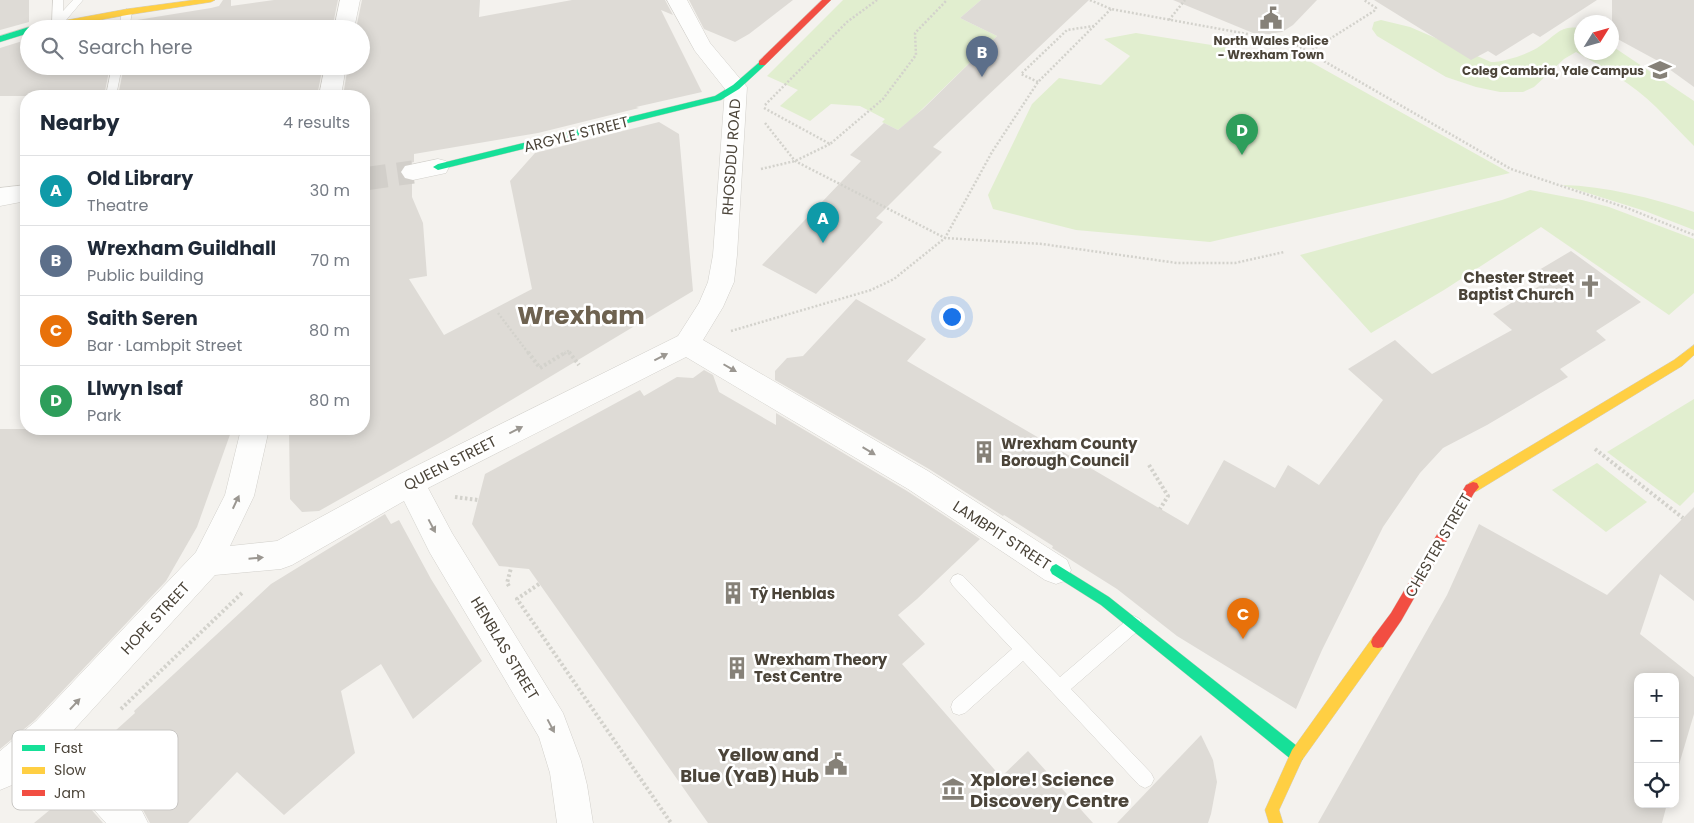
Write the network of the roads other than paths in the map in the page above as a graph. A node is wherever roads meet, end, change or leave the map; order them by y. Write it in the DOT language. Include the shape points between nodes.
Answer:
graph roads {
  1 [pos="58,0"];
  2 [pos="78,0"];
  3 [pos="211,0"];
  4 [pos="350,0"];
  5 [pos="677,0"];
  6 [pos="827,0"];
  7 [pos="127,12"];
  8 [pos="57,20"];
  9 [pos="60,20"];
  10 [pos="80,20"];
  11 [pos="126,20"];
  12 [pos="346,20"];
  13 [pos="20,32"];
  14 [pos="0,38"];
  15 [pos="115,75"];
  16 [pos="334,75"];
  17 [pos="736,87"];
  18 [pos="112,90"];
  19 [pos="331,90"];
  20 [pos="438,167"];
  21 [pos="413,172"];
  22 [pos="20,194"];
  23 [pos="0,197"];
  24 [pos="687,344"];
  25 [pos="1694,349"];
  26 [pos="254,435"];
  27 [pos="410,483"];
  28 [pos="207,562"];
  29 [pos="1056,570"];
  30 [pos="958,581"];
  31 [pos="1134,624"];
  32 [pos="1023,650"];
  33 [pos="1059,689"];
  34 [pos="960,708"];
  35 [pos="51,730"];
  36 [pos="1297,755"];
  37 [pos="12,763"];
  38 [pos="0,773"];
  39 [pos="1145,779"];
  40 [pos="118,810"];
  41 [pos="1270,819"];
  42 [pos="130,823"];
  43 [pos="575,823"];
  1 -- 8 [label="lane"];
  2 -- 9 [label="lane"];
  3 -- 7 [label="street"];
  4 -- 12 [label="street"];
  5 -- 17 [label="street" via="709,58"];
  6 -- 17 [label="street, RHOSDDU ROAD"];
  7 -- 10 [label="street"];
  7 -- 11 [label="lane"];
  13 -- 14 [label="street"];
  15 -- 18 [label="lane"];
  16 -- 19 [label="street"];
  17 -- 20 [label="street, ARGYLE STREET" via="695,106"];
  17 -- 24 [label="street, RHOSDDU ROAD" via="721,282"];
  20 -- 21 [label="street, ARGYLE STREET"];
  22 -- 23 [label="street"];
  27 -- 24 [label="street, QUEEN STREET, one-way"];
  24 -- 29 [label="street, LAMBPIT STREET, one-way" via="918,480"];
  25 -- 36 [label="street, CHESTER STREET" via="1678,363 1470,489 1396,617"];
  28 -- 26 [label="street, HOPE STREET, one-way" via="239,496"];
  28 -- 27 [label="street, QUEEN STREET, one-way" via="281,555"];
  27 -- 43 [label="street, HENBLAS STREET, one-way" via="441,543 551,725 563,751"];
  35 -- 28 [label="street, HOPE STREET, one-way"];
  29 -- 31 [label="street, LAMBPIT STREET"];
  30 -- 32 [label="lane"];
  31 -- 33 [label="lane"];
  31 -- 36 [label="street, LAMBPIT STREET"];
  32 -- 33 [label="lane"];
  32 -- 34 [label="lane"];
  33 -- 39 [label="lane"];
  36 -- 41 [label="street, CHESTER STREET"];
  37 -- 38 [label="street, HOPE STREET"];
  40 -- 42 [label="street"];
}
